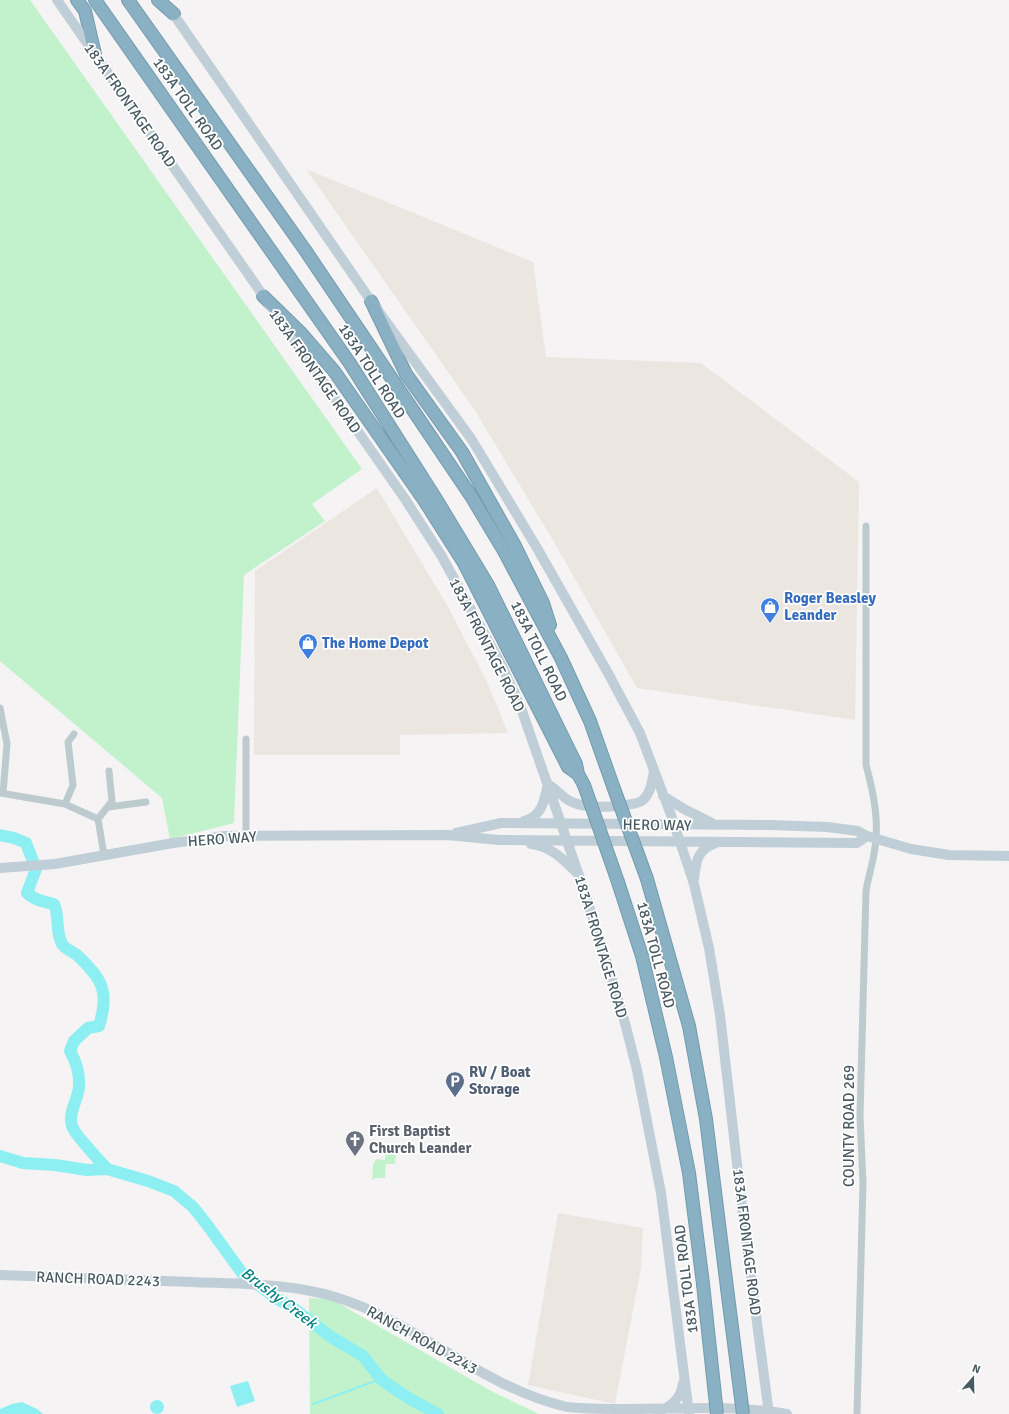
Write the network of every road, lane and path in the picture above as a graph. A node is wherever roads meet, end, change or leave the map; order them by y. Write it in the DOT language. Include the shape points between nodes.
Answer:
graph roads {
  1 [pos="57,0"];
  2 [pos="77,0"];
  3 [pos="96,0"];
  4 [pos="128,0"];
  5 [pos="158,0"];
  6 [pos="164,0"];
  7 [pos="174,14"];
  8 [pos="95,54"];
  9 [pos="263,296"];
  10 [pos="371,301"];
  11 [pos="866,526"];
  12 [pos="561,658"];
  13 [pos="0,708"];
  14 [pos="74,734"];
  15 [pos="246,739"];
  16 [pos="108,771"];
  17 [pos="654,771"];
  18 [pos="578,774"];
  19 [pos="548,784"];
  20 [pos="1,793"];
  21 [pos="663,796"];
  22 [pos="146,802"];
  23 [pos="65,804"];
  24 [pos="108,807"];
  25 [pos="98,819"];
  26 [pos="518,823"];
  27 [pos="562,824"];
  28 [pos="674,825"];
  29 [pos="717,825"];
  30 [pos="447,835"];
  31 [pos="246,836"];
  32 [pos="872,838"];
  33 [pos="499,840"];
  34 [pos="567,840"];
  35 [pos="679,841"];
  36 [pos="721,842"];
  37 [pos="104,855"];
  38 [pos="1009,856"];
  39 [pos="0,868"];
  40 [pos="579,875"];
  41 [pos="694,884"];
  42 [pos="0,1275"];
  43 [pos="684,1371"];
  44 [pos="657,1413"];
  45 [pos="688,1413"];
  46 [pos="769,1413"];
  47 [pos="639,1414"];
  48 [pos="718,1414"];
  49 [pos="743,1414"];
  50 [pos="787,1414"];
  51 [pos="857,1414"];
  1 -- 8 [label="main road, 183A FRONTAGE ROAD"];
  2 -- 8 [label="highway" via="85,11"];
  3 -- 18 [label="highway, 183A TOLL ROAD" via="348,362 462,541 512,632 576,764"];
  4 -- 12 [label="highway, 183A TOLL ROAD" via="305,250 471,496 504,551"];
  5 -- 7 [label="highway"];
  6 -- 7 [label="main road, 183A FRONTAGE ROAD"];
  7 -- 10 [label="main road, 183A FRONTAGE ROAD"];
  8 -- 9 [label="main road, 183A FRONTAGE ROAD"];
  9 -- 18 [label="highway" via="301,333 334,371 428,506 464,562 568,767"];
  9 -- 19 [label="main road, 183A FRONTAGE ROAD" via="441,555 502,666 521,708"];
  10 -- 12 [label="highway" via="406,374 462,452 515,546 542,603"];
  10 -- 17 [label="main road, 183A FRONTAGE ROAD" via="472,440 608,674 640,733"];
  11 -- 32 [label="street, COUNTY ROAD 269" via="866,764 876,817"];
  12 -- 49 [label="highway, 183A TOLL ROAD, bridge" via="590,721 647,879 689,1026 706,1119"];
  13 -- 20 [label="street" via="7,744"];
  14 -- 23 [label="street" via="68,742 73,785"];
  15 -- 31 [label="street"];
  16 -- 24 [label="street" via="112,802"];
  17 -- 19 [label="main road" via="648,793 643,800 633,804 589,807 568,800"];
  17 -- 21 [label="main road, 183A FRONTAGE ROAD"];
  18 -- 48 [label="highway, 183A TOLL ROAD, bridge" via="584,785 642,956 666,1057 689,1173"];
  19 -- 26 [label="main road" via="536,816"];
  19 -- 27 [label="main road, 183A FRONTAGE ROAD"];
  20 -- 23 [label="street"];
  21 -- 28 [label="main road, 183A FRONTAGE ROAD"];
  21 -- 29 [label="main road" via="684,810"];
  22 -- 24 [label="street"];
  23 -- 25 [label="street"];
  24 -- 25 [label="street"];
  25 -- 37 [label="street"];
  26 -- 27 [label="main road, HERO WAY"];
  26 -- 30 [label="main road, HERO WAY" via="501,823"];
  27 -- 28 [label="main road, HERO WAY"];
  27 -- 34 [label="main road, 183A FRONTAGE ROAD"];
  28 -- 29 [label="main road, HERO WAY"];
  28 -- 35 [label="main road, 183A FRONTAGE ROAD"];
  29 -- 32 [label="main road, HERO WAY" via="827,828 858,831"];
  30 -- 31 [label="main road, HERO WAY"];
  30 -- 33 [label="main road, HERO WAY"];
  31 -- 37 [label="main road, HERO WAY" via="191,840"];
  32 -- 36 [label="main road, HERO WAY" via="857,842"];
  32 -- 38 [label="main road" via="911,849 949,855"];
  32 -- 51 [label="street, COUNTY ROAD 269" via="874,855 866,891 860,1116 863,1183"];
  33 -- 34 [label="main road, HERO WAY"];
  33 -- 40 [label="main road" via="534,844 548,849"];
  34 -- 35 [label="main road, HERO WAY"];
  34 -- 40 [label="main road, 183A FRONTAGE ROAD"];
  35 -- 36 [label="main road, HERO WAY"];
  35 -- 41 [label="main road, 183A FRONTAGE ROAD"];
  36 -- 41 [label="main road" via="708,846 700,853 696,862"];
  37 -- 39 [label="main road, HERO WAY" via="45,865"];
  40 -- 43 [label="main road, 183A FRONTAGE ROAD" via="637,1070 661,1193"];
  41 -- 46 [label="main road, 183A FRONTAGE ROAD" via="709,948 720,1015"];
  42 -- 47 [label="main road, RANCH ROAD 2243" via="241,1284 312,1291 363,1307 524,1394 582,1410"];
  43 -- 44 [label="main road" via="682,1388 677,1399 671,1406"];
  43 -- 45 [label="main road, 183A FRONTAGE ROAD"];
  44 -- 45 [label="main road, RANCH ROAD 2243"];
  44 -- 47 [label="main road, RANCH ROAD 2243"];
  45 -- 46 [label="main road, RANCH ROAD 2243" via="749,1409"];
  46 -- 50 [label="main road, RANCH ROAD 2243"];
}
